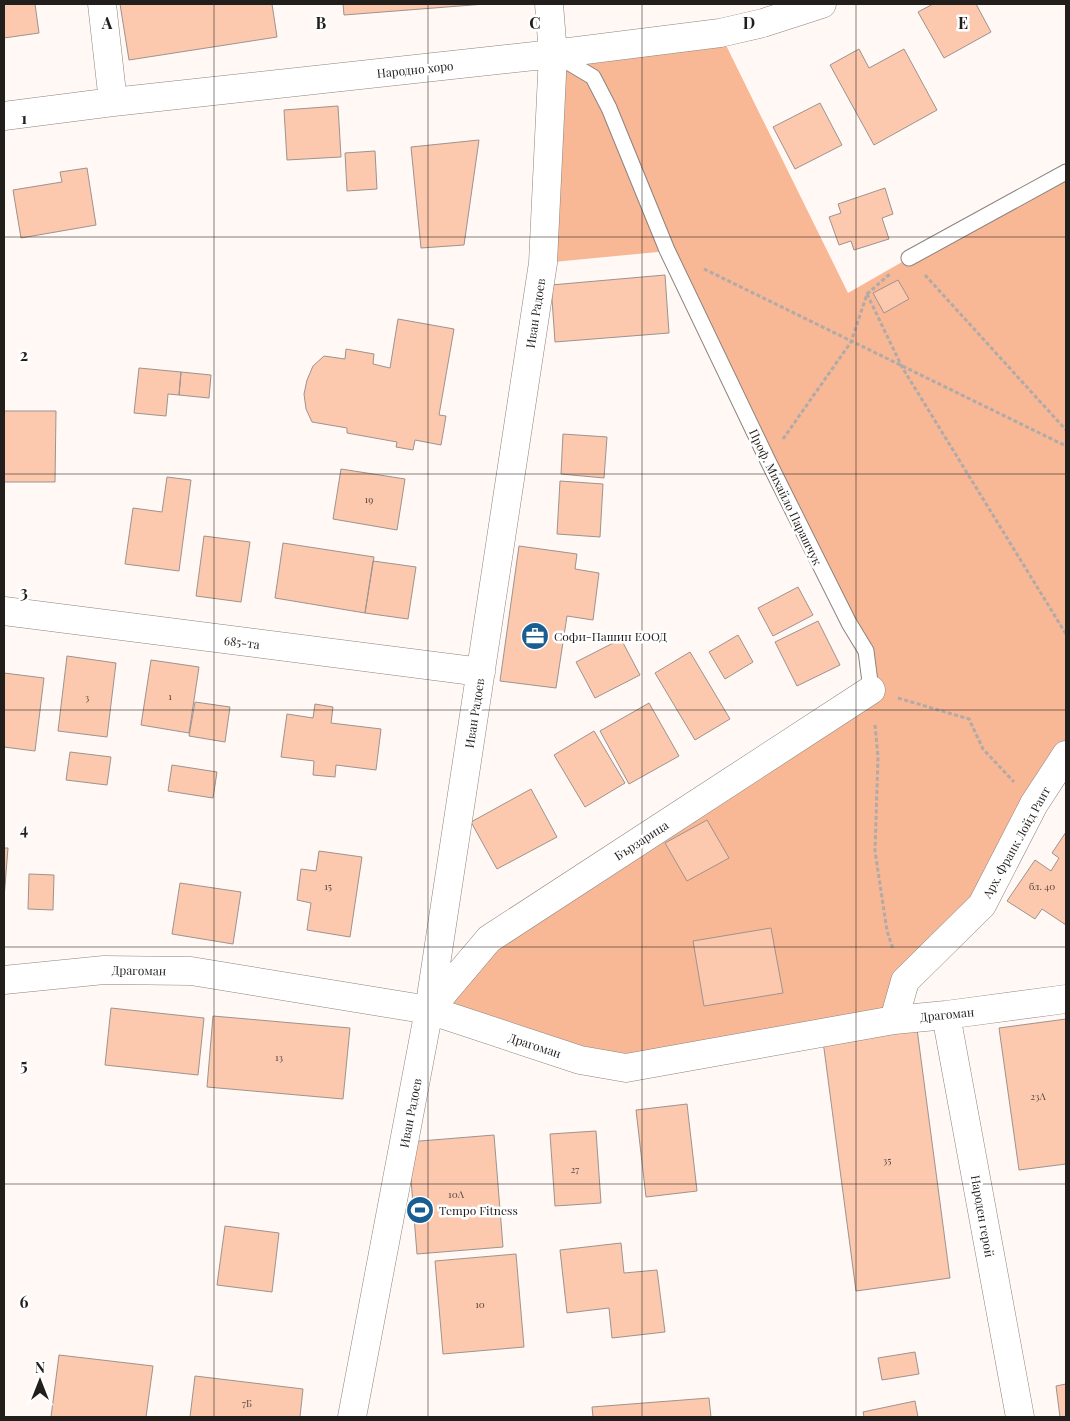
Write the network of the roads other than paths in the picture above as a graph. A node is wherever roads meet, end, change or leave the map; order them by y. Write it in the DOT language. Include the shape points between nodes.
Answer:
graph roads {
  1 [pos="102,4"];
  2 [pos="549,4"];
  3 [pos="822,4"];
  4 [pos="554,54"];
  5 [pos="113,102"];
  6 [pos="4,116"];
  7 [pos="1066,172"];
  8 [pos="909,258"];
  9 [pos="4,612"];
  10 [pos="481,672"];
  11 [pos="871,690"];
  12 [pos="1066,755"];
  13 [pos="4,980"];
  14 [pos="1066,999"];
  15 [pos="430,1010"];
  16 [pos="946,1015"];
  17 [pos="894,1020"];
  18 [pos="352,1417"];
  19 [pos="1020,1417"];
  1 -- 5 [label="street"];
  2 -- 4 [label="street, Иван Радоев"];
  3 -- 4 [label="street, Народно хоро" via="763,23 720,32"];
  4 -- 5 [label="street, Народно хоро"];
  4 -- 10 [label="street, Иван Радоев" via="543,264"];
  4 -- 11 [label="lane, Проф. Михайло Парашчук" via="593,77 609,108 668,250 768,461 866,651"];
  5 -- 6 [label="street, Народно хоро"];
  7 -- 8 [label="lane"];
  9 -- 10 [label="street, 685-та"];
  10 -- 15 [label="street, Иван Радоев"];
  11 -- 15 [label="street, Бързарица" via="490,939"];
  12 -- 17 [label="street, Арх. Франк Лойд Раит" via="1034,804 982,905 905,981"];
  13 -- 15 [label="street, Драгоман" via="104,970 192,971"];
  14 -- 16 [label="street, Драгоман"];
  15 -- 17 [label="street, Драгоман" via="580,1060 626,1068"];
  15 -- 18 [label="street, Иван Радоев"];
  16 -- 17 [label="street, Драгоман"];
  16 -- 19 [label="street, Народен герой"];
}
